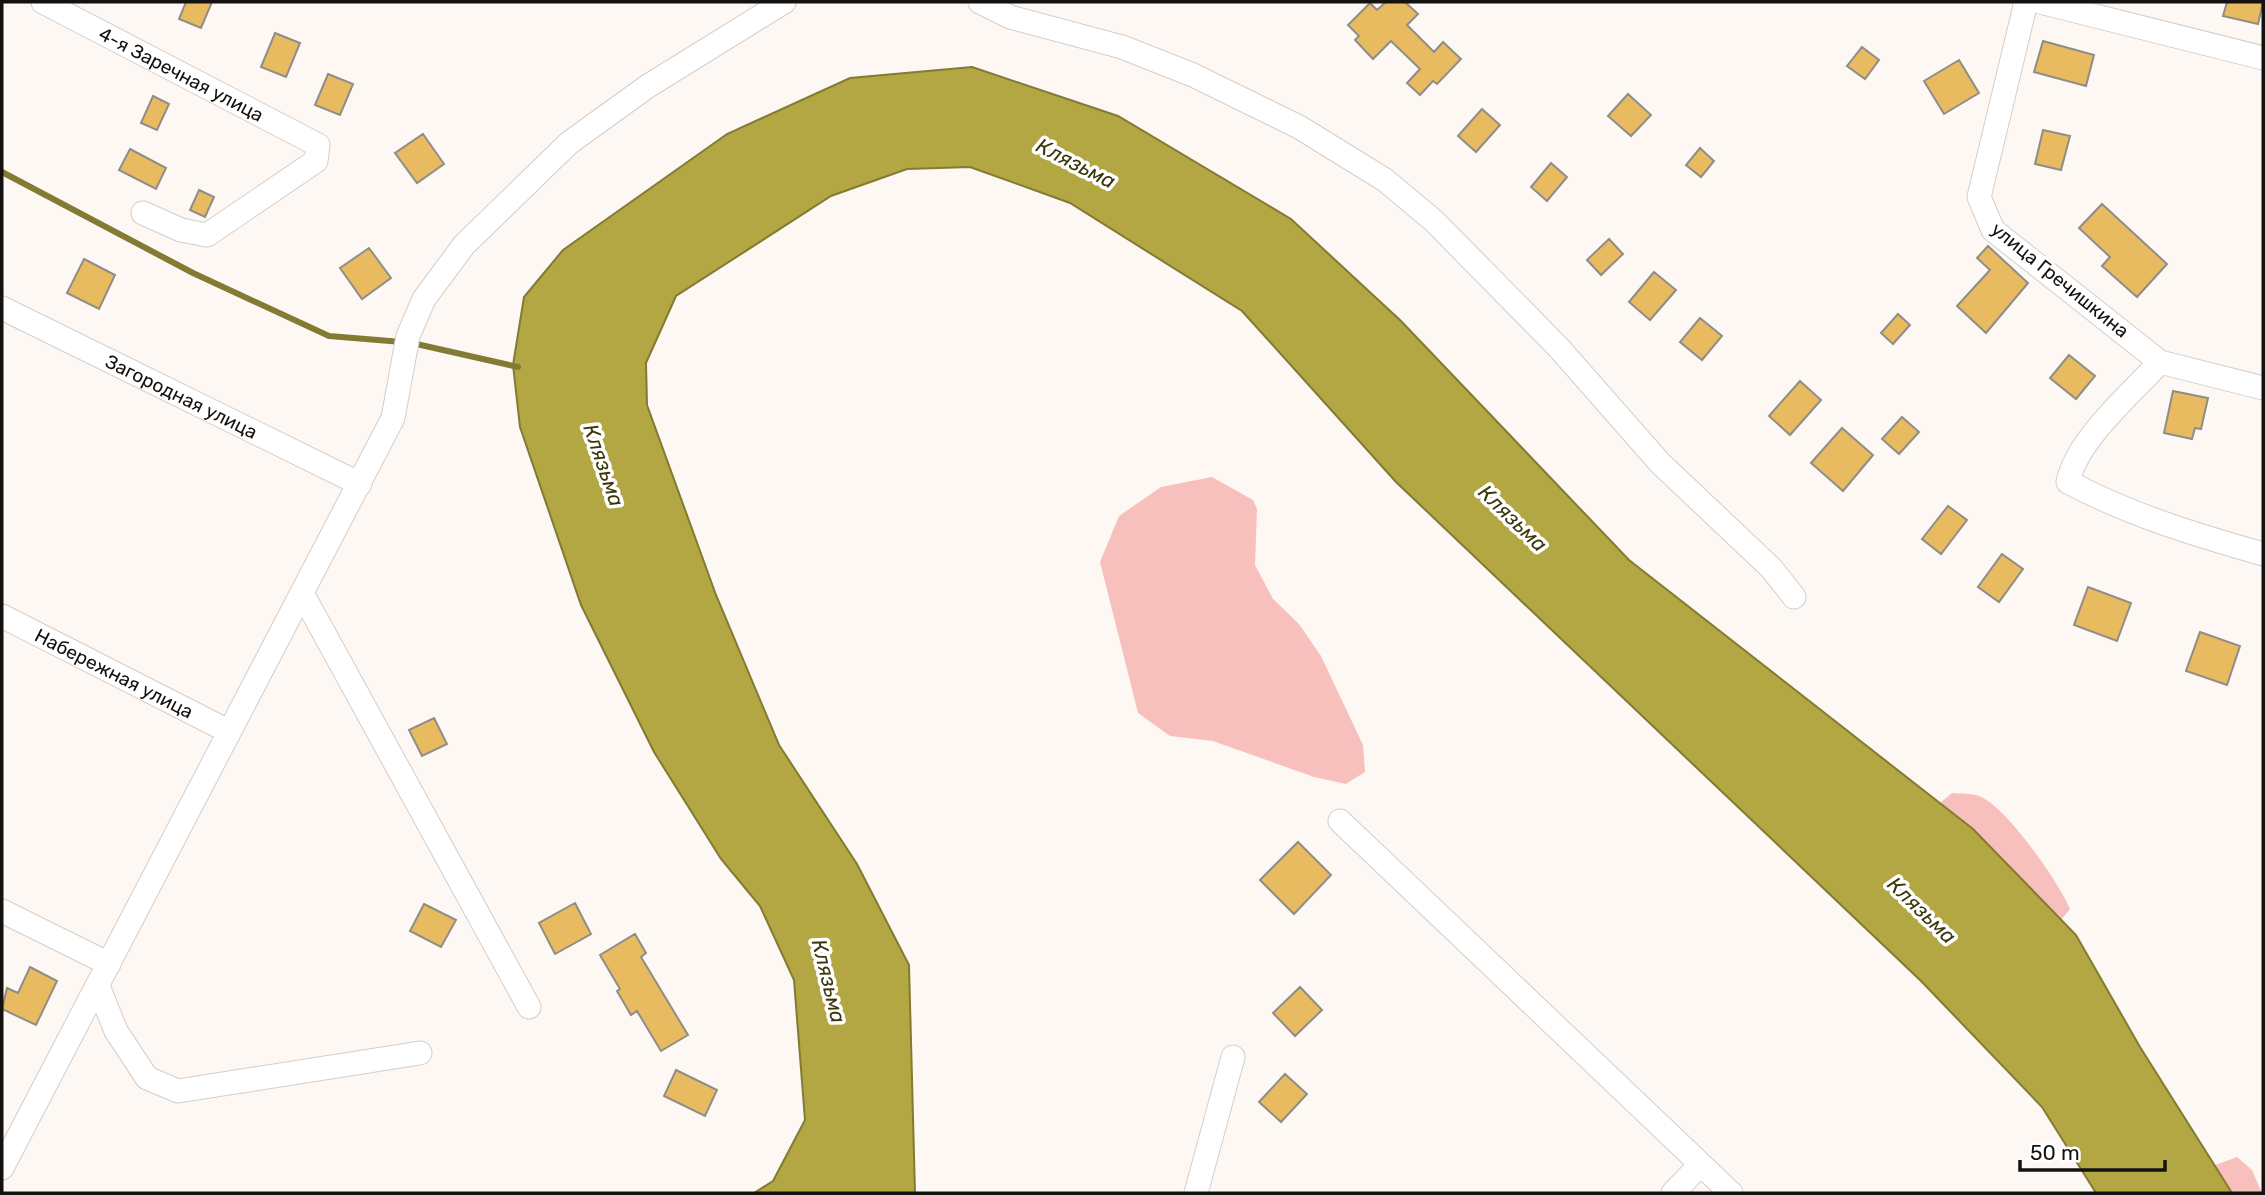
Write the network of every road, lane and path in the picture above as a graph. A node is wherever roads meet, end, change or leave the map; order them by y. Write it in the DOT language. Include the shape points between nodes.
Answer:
graph roads {
  1 [pos="43,2"];
  2 [pos="784,2"];
  3 [pos="980,2"];
  4 [pos="2026,2"];
  5 [pos="2040,2"];
  6 [pos="2263,58"];
  7 [pos="143,213"];
  8 [pos="2,309"];
  9 [pos="2160,362"];
  10 [pos="2263,388"];
  11 [pos="360,484"];
  12 [pos="2263,554"];
  13 [pos="302,593"];
  14 [pos="1794,597"];
  15 [pos="2,616"];
  16 [pos="228,731"];
  17 [pos="1340,821"];
  18 [pos="2,911"];
  19 [pos="109,964"];
  20 [pos="98,986"];
  21 [pos="528,1007"];
  22 [pos="420,1053"];
  23 [pos="1233,1057"];
  24 [pos="1700,1165"];
  25 [pos="2,1168"];
  26 [pos="1196,1193"];
  27 [pos="1673,1193"];
  28 [pos="1731,1193"];
  1 -- 7 [label="street, 4-я Заречная улица" via="318,145 316,161 207,235 181,230"];
  2 -- 11 [label="street" via="648,86 569,143 464,245 424,299 406,342 393,418"];
  3 -- 14 [label="street" via="1010,17 1122,47 1193,75 1299,127 1385,180 1434,221 1559,348 1660,463 1771,568"];
  4 -- 9 [label="street, улица Гречишкина" via="1979,197 1983,214 1993,230"];
  5 -- 6 [label="street"];
  8 -- 11 [label="street, Загородная улица"];
  9 -- 10 [label="street, улица Гречишкина"];
  9 -- 12 [label="street" via="2084,446 2068,482 2160,523"];
  11 -- 13 [label="street"];
  13 -- 16 [label="street"];
  13 -- 21 [label="street"];
  15 -- 16 [label="street, Набережная улица"];
  16 -- 19 [label="street"];
  17 -- 24 [label="street"];
  18 -- 19 [label="street"];
  19 -- 20 [label="street"];
  20 -- 22 [label="street" via="116,1031 147,1078 178,1091"];
  20 -- 25 [label="street"];
  23 -- 26 [label="street"];
  24 -- 27 [label="street"];
  24 -- 28 [label="street"];
}
